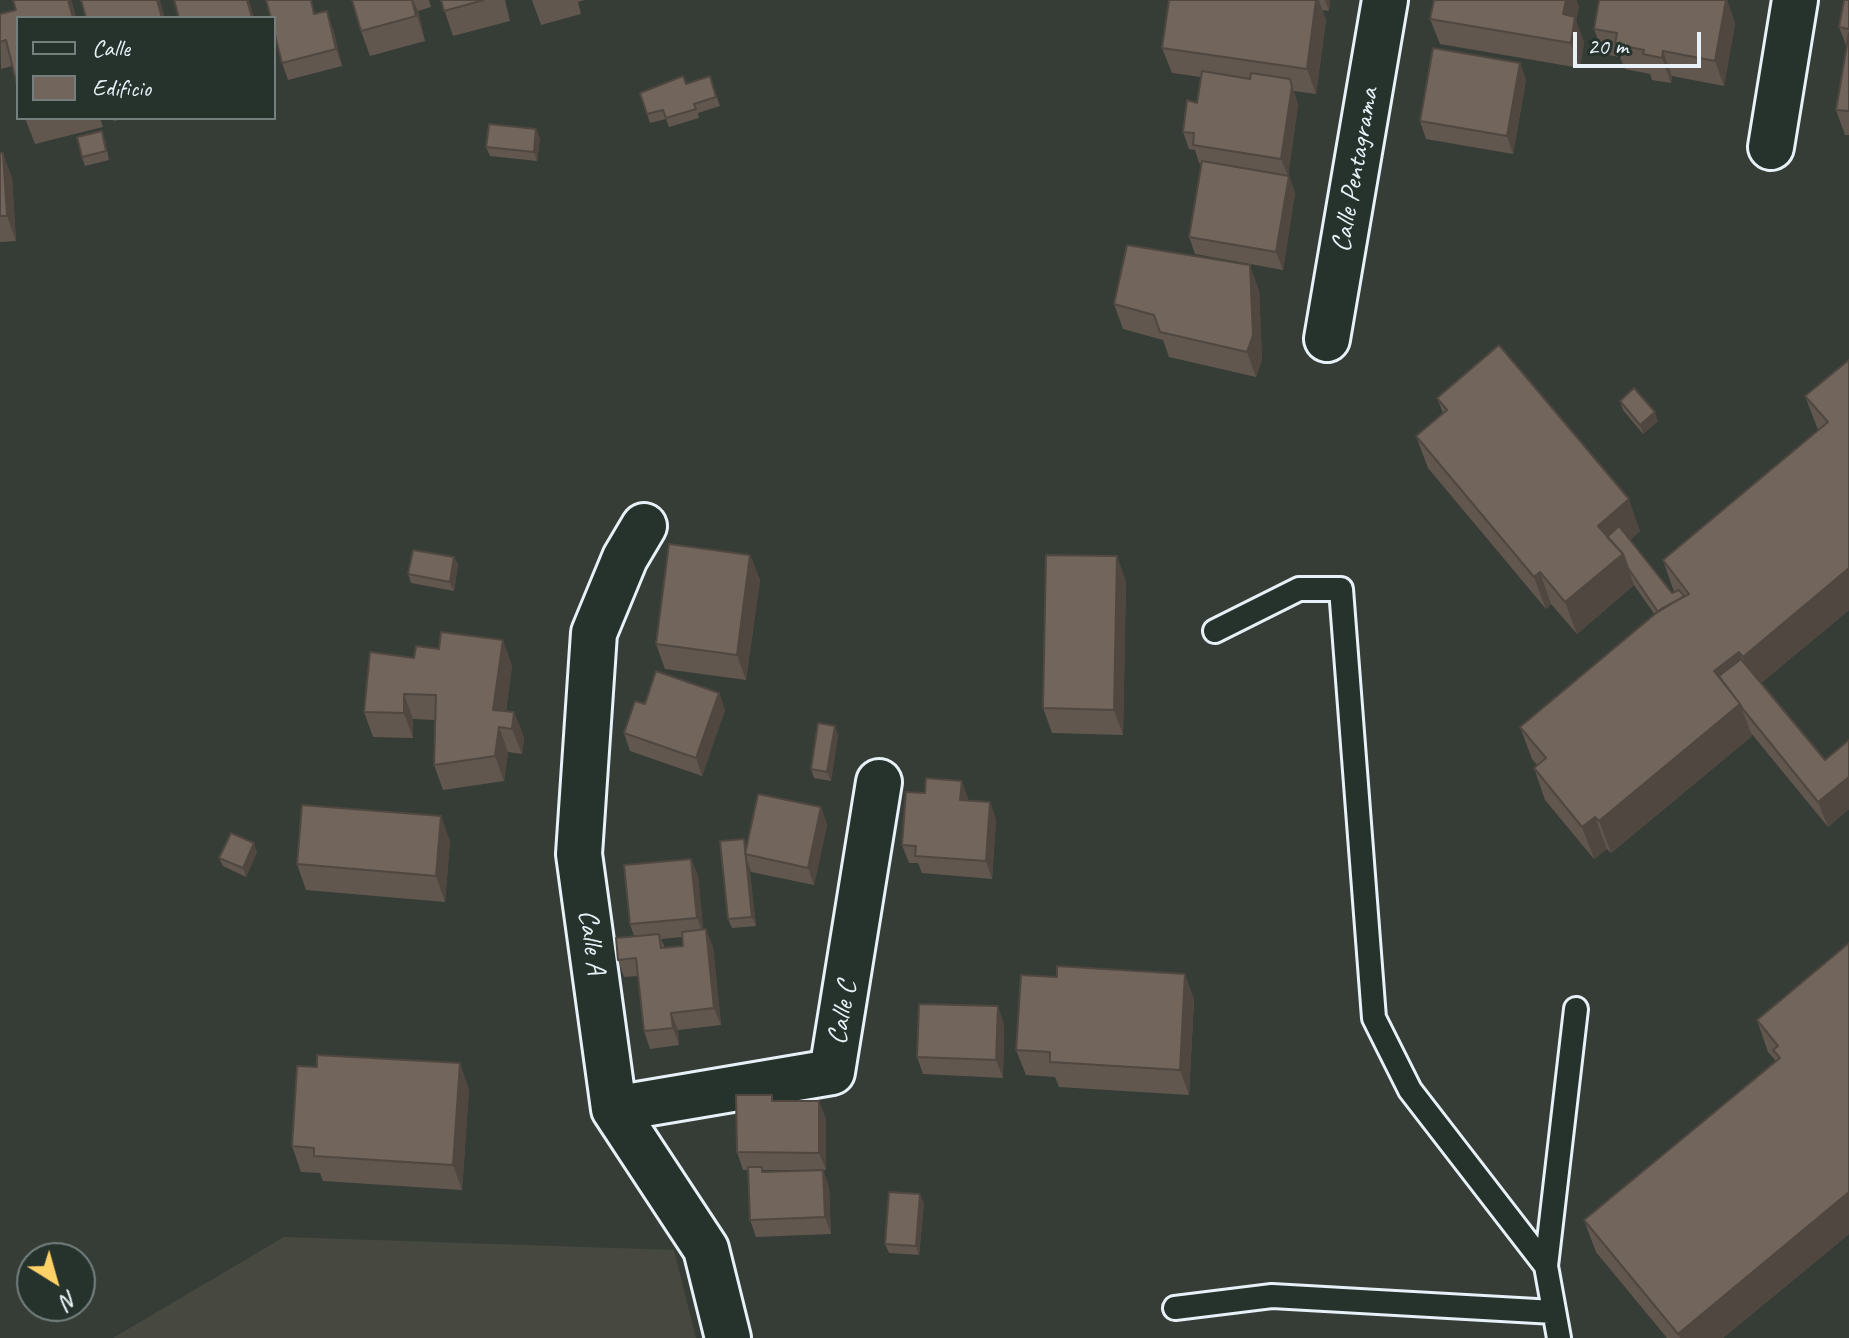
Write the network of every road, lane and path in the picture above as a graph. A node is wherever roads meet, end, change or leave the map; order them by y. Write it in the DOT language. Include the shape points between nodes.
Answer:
graph roads {
  1 [pos="1385,0"];
  2 [pos="1795,0"];
  3 [pos="1771,147"];
  4 [pos="1327,339"];
  5 [pos="644,526"];
  6 [pos="1215,631"];
  7 [pos="879,782"];
  8 [pos="1576,1009"];
  9 [pos="614,1109"];
  10 [pos="1546,1266"];
  11 [pos="1175,1308"];
  12 [pos="1554,1312"];
  13 [pos="728,1338"];
  14 [pos="1559,1338"];
  1 -- 4 [label="street, Calle Pentagrama"];
  2 -- 3 [label="street"];
  5 -- 9 [label="street, Calle A" via="594,633 579,854"];
  6 -- 10 [label="lane" via="1299,589 1341,589 1374,1018 1410,1090"];
  7 -- 9 [label="street, Calle C" via="832,1072"];
  8 -- 10 [label="lane"];
  9 -- 13 [label="street, Calle A" via="706,1249"];
  10 -- 12 [label="lane"];
  11 -- 12 [label="lane" via="1272,1296"];
  12 -- 14 [label="lane"];
}
